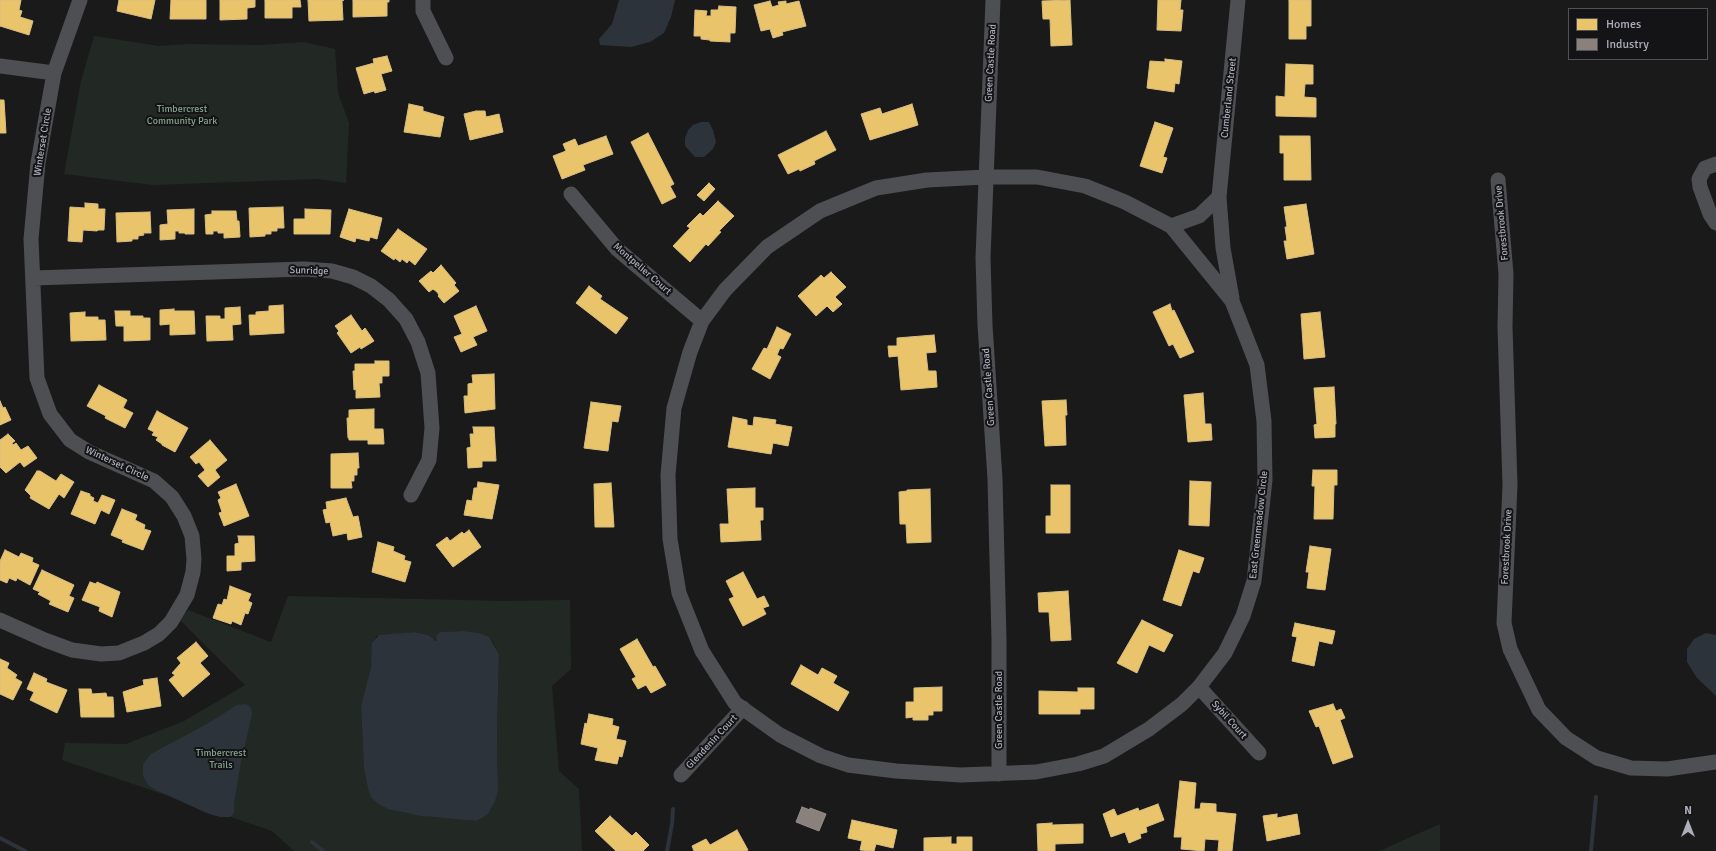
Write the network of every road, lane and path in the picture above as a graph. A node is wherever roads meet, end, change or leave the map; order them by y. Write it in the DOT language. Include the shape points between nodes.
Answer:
graph roads {
  1 [pos="80,0"];
  2 [pos="423,0"];
  3 [pos="993,0"];
  4 [pos="1238,0"];
  5 [pos="446,58"];
  6 [pos="0,66"];
  7 [pos="54,73"];
  8 [pos="1716,164"];
  9 [pos="986,177"];
  10 [pos="1498,180"];
  11 [pos="571,194"];
  12 [pos="1219,197"];
  13 [pos="1716,223"];
  14 [pos="1171,226"];
  15 [pos="34,278"];
  16 [pos="1232,301"];
  17 [pos="702,321"];
  18 [pos="411,495"];
  19 [pos="0,620"];
  20 [pos="1199,687"];
  21 [pos="743,708"];
  22 [pos="1259,753"];
  23 [pos="1716,762"];
  24 [pos="999,774"];
  25 [pos="681,775"];
  1 -- 7 [label="street, Winterset Circle"];
  2 -- 5 [label="street" via="423,11"];
  3 -- 9 [label="street, Green Castle Road"];
  4 -- 12 [label="street, Cumberland Street"];
  6 -- 7 [label="street"];
  7 -- 15 [label="street, Winterset Circle" via="38,163 31,239"];
  8 -- 13 [label="street" via="1705,168 1699,179 1710,214"];
  9 -- 14 [label="street, East Greenmeadow Circle" via="1037,177 1085,186 1125,202"];
  9 -- 17 [label="street, East Greenmeadow Circle" via="927,180 876,188 820,210 767,247 725,290"];
  9 -- 24 [label="street, Green Castle Road" via="982,258 995,479"];
  10 -- 23 [label="street, Forestbrook Drive" via="1506,274 1505,327 1510,485 1504,623 1510,650 1539,710 1566,738 1597,758 1631,768 1667,768"];
  11 -- 17 [label="street, Montpelier Court" via="617,249"];
  12 -- 14 [label="street" via="1199,216"];
  12 -- 16 [label="street, Cumberland Street" via="1223,248"];
  14 -- 16 [label="street, East Greenmeadow Circle"];
  15 -- 18 [label="street, Sunridge" via="304,269 332,271 371,286 389,300 406,319 418,342 428,373 432,428 429,460"];
  15 -- 19 [label="street, Winterset Circle" via="38,378 50,414 63,432 79,446 164,488 178,506 188,526 193,549 193,565 187,595 171,622 159,634 144,643 119,652 94,654 72,650"];
  16 -- 20 [label="street, East Greenmeadow Circle" via="1257,365 1264,421 1264,494 1254,581 1243,616 1225,653"];
  17 -- 21 [label="street, East Greenmeadow Circle" via="674,408 668,475 670,539 680,593 702,651 735,703"];
  20 -- 22 [label="street, Sybil Court"];
  20 -- 24 [label="street, East Greenmeadow Circle" via="1182,704 1149,729 1104,756 1036,772"];
  21 -- 24 [label="street, East Greenmeadow Circle" via="780,735 821,756 848,765 923,773"];
  21 -- 25 [label="street, Glendenin Court"];
}
